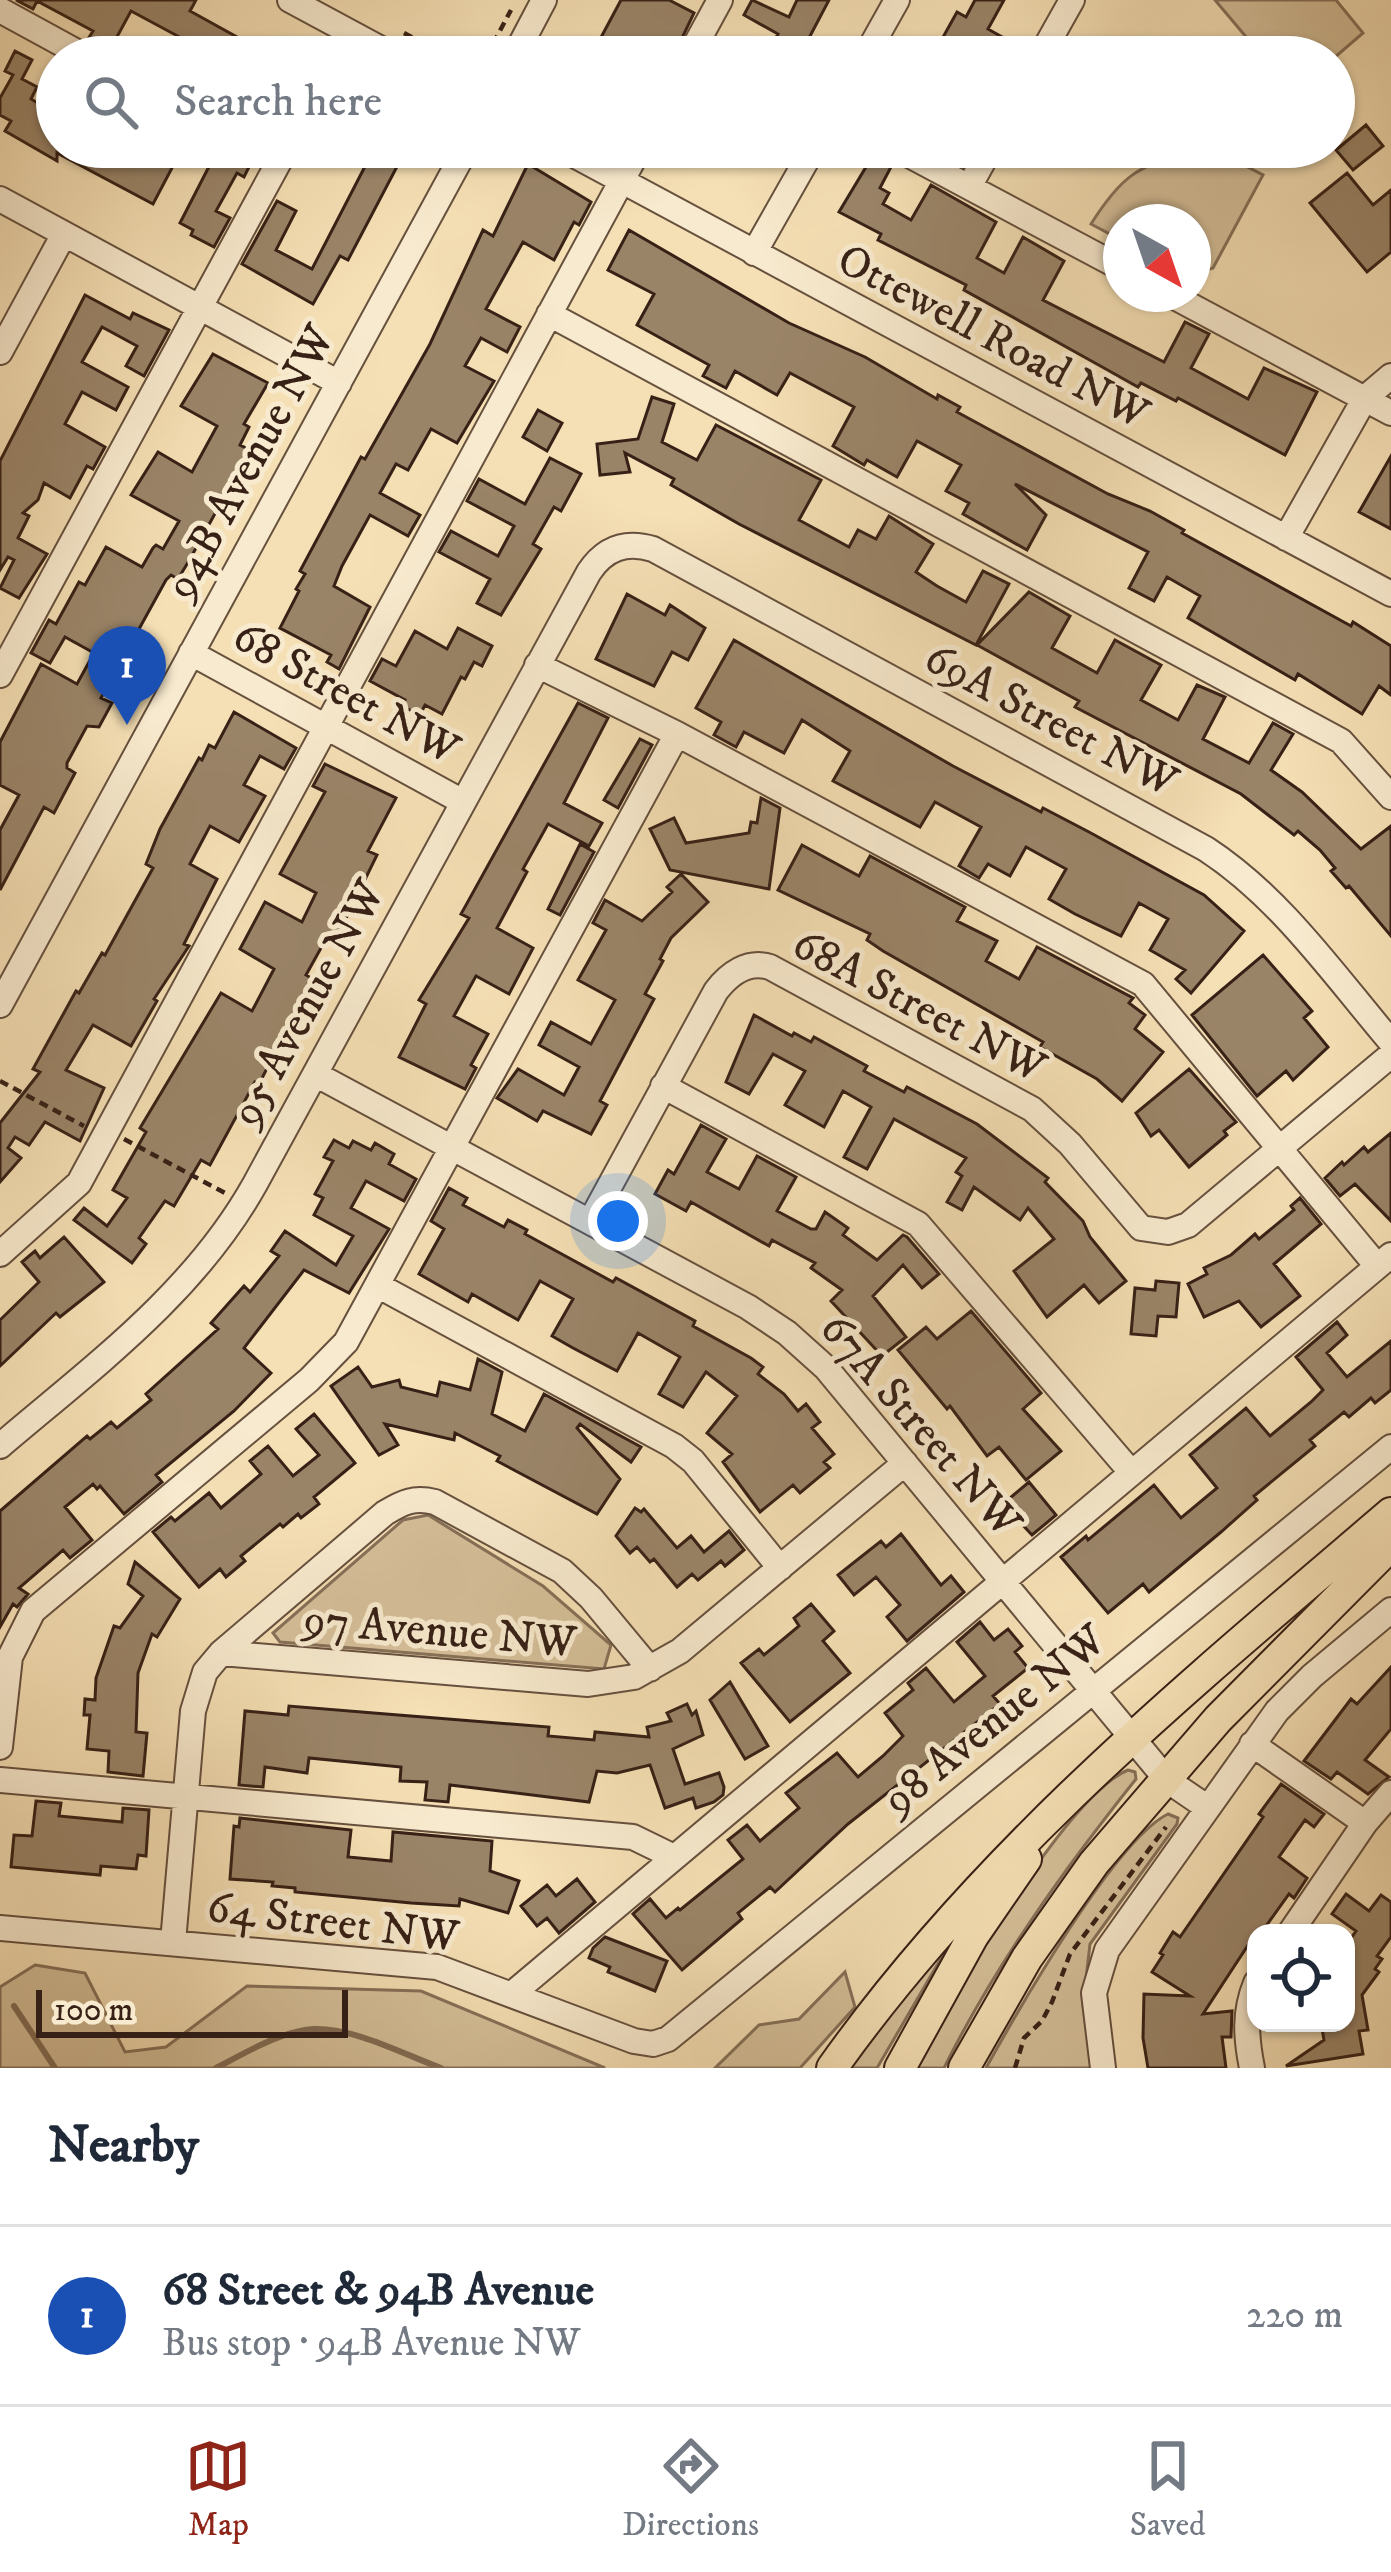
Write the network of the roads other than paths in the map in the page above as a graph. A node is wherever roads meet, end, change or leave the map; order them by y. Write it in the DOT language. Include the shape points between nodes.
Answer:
graph roads {
  1 [pos="290,0"];
  2 [pos="544,0"];
  3 [pos="720,0"];
  4 [pos="898,0"];
  5 [pos="1072,0"];
  6 [pos="0,10"];
  7 [pos="351,33"];
  8 [pos="48,36"];
  9 [pos="349,36"];
  10 [pos="357,36"];
  11 [pos="525,36"];
  12 [pos="700,36"];
  13 [pos="877,36"];
  14 [pos="1052,36"];
  15 [pos="274,168"];
  16 [pos="455,168"];
  17 [pos="596,168"];
  18 [pos="629,168"];
  19 [pos="802,168"];
  20 [pos="933,168"];
  21 [pos="979,168"];
  22 [pos="621,182"];
  23 [pos="969,187"];
  24 [pos="0,199"];
  25 [pos="64,234"];
  26 [pos="754,254"];
  27 [pos="1103,258"];
  28 [pos="198,308"];
  29 [pos="1203,312"];
  30 [pos="550,314"];
  31 [pos="0,352"];
  32 [pos="1391,376"];
  33 [pos="339,383"];
  34 [pos="1365,398"];
  35 [pos="1391,413"];
  36 [pos="1286,538"];
  37 [pos="619,546"];
  38 [pos="1391,595"];
  39 [pos="191,653"];
  40 [pos="536,665"];
  41 [pos="0,675"];
  42 [pos="328,728"];
  43 [pos="677,734"];
  44 [pos="1391,797"];
  45 [pos="463,802"];
  46 [pos="0,1005"];
  47 [pos="1391,1042"];
  48 [pos="1391,1055"];
  49 [pos="315,1074"];
  50 [pos="663,1086"];
  51 [pos="453,1147"];
  52 [pos="1278,1149"];
  53 [pos="590,1222"];
  54 [pos="0,1254"];
  55 [pos="1384,1260"];
  56 [pos="377,1286"];
  57 [pos="0,1446"];
  58 [pos="1391,1447"];
  59 [pos="905,1463"];
  60 [pos="1131,1472"];
  61 [pos="1391,1513"];
  62 [pos="1391,1545"];
  63 [pos="780,1568"];
  64 [pos="1003,1580"];
  65 [pos="1391,1610"];
  66 [pos="221,1653"];
  67 [pos="650,1670"];
  68 [pos="1096,1692"];
  69 [pos="1132,1736"];
  70 [pos="1252,1744"];
  71 [pos="0,1747"];
  72 [pos="0,1780"];
  73 [pos="1167,1780"];
  74 [pos="1391,1793"];
  75 [pos="185,1796"];
  76 [pos="1208,1808"];
  77 [pos="1365,1823"];
  78 [pos="672,1856"];
  79 [pos="1296,1924"];
  80 [pos="0,1928"];
  81 [pos="172,1942"];
  82 [pos="512,1994"];
  83 [pos="1247,2032"];
  84 [pos="644,2044"];
  85 [pos="832,2068"];
  86 [pos="900,2068"];
  87 [pos="964,2068"];
  88 [pos="1103,2068"];
  89 [pos="1252,2068"];
  1 -- 7 [label="street"];
  2 -- 11 [label="street"];
  3 -- 12 [label="street"];
  4 -- 13 [label="street"];
  5 -- 14 [label="street"];
  6 -- 8 [label="street"];
  7 -- 9 [label="street"];
  7 -- 10 [label="street"];
  15 -- 28 [label="street"];
  16 -- 33 [label="street, 94B Avenue NW"];
  17 -- 22 [label="street, Ottewell Road NW"];
  18 -- 22 [label="street"];
  19 -- 26 [label="street"];
  20 -- 23 [label="street"];
  21 -- 23 [label="street"];
  22 -- 26 [label="street, Ottewell Road NW"];
  22 -- 30 [label="street"];
  23 -- 27 [label="street"];
  24 -- 25 [label="street"];
  25 -- 28 [label="street"];
  25 -- 31 [label="street"];
  26 -- 36 [label="street, Ottewell Road NW"];
  28 -- 33 [label="street"];
  28 -- 41 [label="street"];
  29 -- 34 [label="street"];
  30 -- 42 [label="street"];
  30 -- 44 [label="street" via="1341,741"];
  32 -- 34 [label="street"];
  33 -- 39 [label="street, 94B Avenue NW"];
  34 -- 35 [label="street"];
  34 -- 36 [label="street"];
  36 -- 38 [label="street, Ottewell Road NW"];
  37 -- 40 [label="street, 95 Avenue NW" via="589,572"];
  37 -- 47 [label="street, 69A Street NW" via="653,549 1217,856 1279,910"];
  39 -- 42 [label="street, 68 Street NW"];
  39 -- 46 [label="street, 94B Avenue NW"];
  40 -- 43 [label="street"];
  40 -- 45 [label="street, 95 Avenue NW"];
  42 -- 45 [label="street, 68 Street NW"];
  42 -- 54 [label="street" via="80,1184"];
  43 -- 51 [label="street"];
  43 -- 52 [label="street" via="1143,984"];
  45 -- 49 [label="street, 95 Avenue NW"];
  48 -- 52 [label="street"];
  49 -- 51 [label="street, 67A Street NW"];
  49 -- 57 [label="street, 95 Avenue NW" via="244,1204 201,1264"];
  50 -- 52 [label="street, 68A Street NW" via="716,991 738,970 760,964 1032,1109 1134,1221 1157,1233 1188,1225"];
  50 -- 53 [label="street"];
  50 -- 60 [label="street" via="918,1224"];
  51 -- 53 [label="street, 67A Street NW"];
  51 -- 56 [label="street"];
  52 -- 55 [label="street"];
  53 -- 59 [label="street, 67A Street NW" via="787,1333"];
  55 -- 60 [label="street"];
  56 -- 63 [label="street" via="674,1446"];
  56 -- 71 [label="street" via="323,1368 33,1611 10,1657"];
  58 -- 68 [label="street, 98 Avenue NW"];
  59 -- 63 [label="street, 97 Avenue NW"];
  59 -- 64 [label="street, 67A Street NW"];
  60 -- 64 [label="street"];
  61 -- 69 [label="main road"];
  62 -- 73 [label="main road"];
  63 -- 67 [label="street, 97 Avenue NW"];
  64 -- 68 [label="street, 67A Street NW"];
  64 -- 78 [label="street"];
  65 -- 70 [label="street" via="1299,1687"];
  66 -- 67 [label="street, 97 Avenue NW" via="588,1684"];
  66 -- 67 [label="street, 97 Avenue NW" via="385,1513 421,1499 562,1571"];
  66 -- 75 [label="street, 97 Avenue NW" via="196,1696"];
  68 -- 69 [label="street, 67A Street NW"];
  68 -- 84 [label="street, 98 Avenue NW" via="683,2031"];
  69 -- 73 [label="street, 67A Street NW"];
  69 -- 85 [label="main road" via="971,1893"];
  69 -- 86 [label="main road" via="1033,1849 973,1936"];
  70 -- 76 [label="street"];
  70 -- 77 [label="street"];
  72 -- 75 [label="street"];
  73 -- 76 [label="street, 67A Street NW"];
  73 -- 87 [label="main road" via="1094,1863 1027,1958"];
  74 -- 77 [label="street"];
  75 -- 78 [label="street" via="633,1837"];
  75 -- 81 [label="street, 97 Avenue NW"];
  76 -- 88 [label="street" via="1107,1950 1094,1993"];
  77 -- 79 [label="street"];
  78 -- 82 [label="street"];
  80 -- 81 [label="street, 64 Street NW"];
  81 -- 82 [label="street, 64 Street NW" via="420,1964"];
  82 -- 84 [label="street, 64 Street NW"];
  83 -- 89 [label="street"];
}
